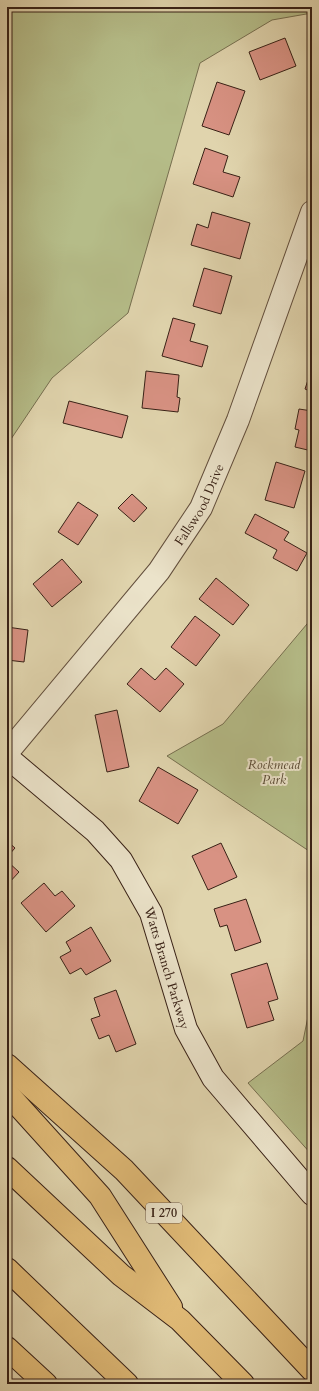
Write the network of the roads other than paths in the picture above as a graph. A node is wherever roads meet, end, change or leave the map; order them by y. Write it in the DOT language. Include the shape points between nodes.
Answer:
graph roads {
  1 [pos="312,212"];
  2 [pos="7,753"];
  3 [pos="7,757"];
  4 [pos="7,1065"];
  5 [pos="7,1093"];
  6 [pos="7,1168"];
  7 [pos="312,1194"];
  8 [pos="7,1269"];
  9 [pos="180,1320"];
  10 [pos="7,1348"];
  11 [pos="312,1370"];
  12 [pos="46,1384"];
  13 [pos="127,1384"];
  14 [pos="243,1384"];
  1 -- 2 [label="street, Fallswood Drive" via="238,420 201,508 158,571"];
  3 -- 7 [label="street, Watts Branch Parkway" via="95,831 121,860 150,913 186,1029 213,1078"];
  4 -- 11 [label="highway, I 270" via="124,1170"];
  5 -- 9 [label="highway" via="100,1196"];
  6 -- 9 [label="highway" via="121,1274"];
  8 -- 13 [label="highway"];
  9 -- 14 [label="highway"];
  10 -- 12 [label="highway"];
}
